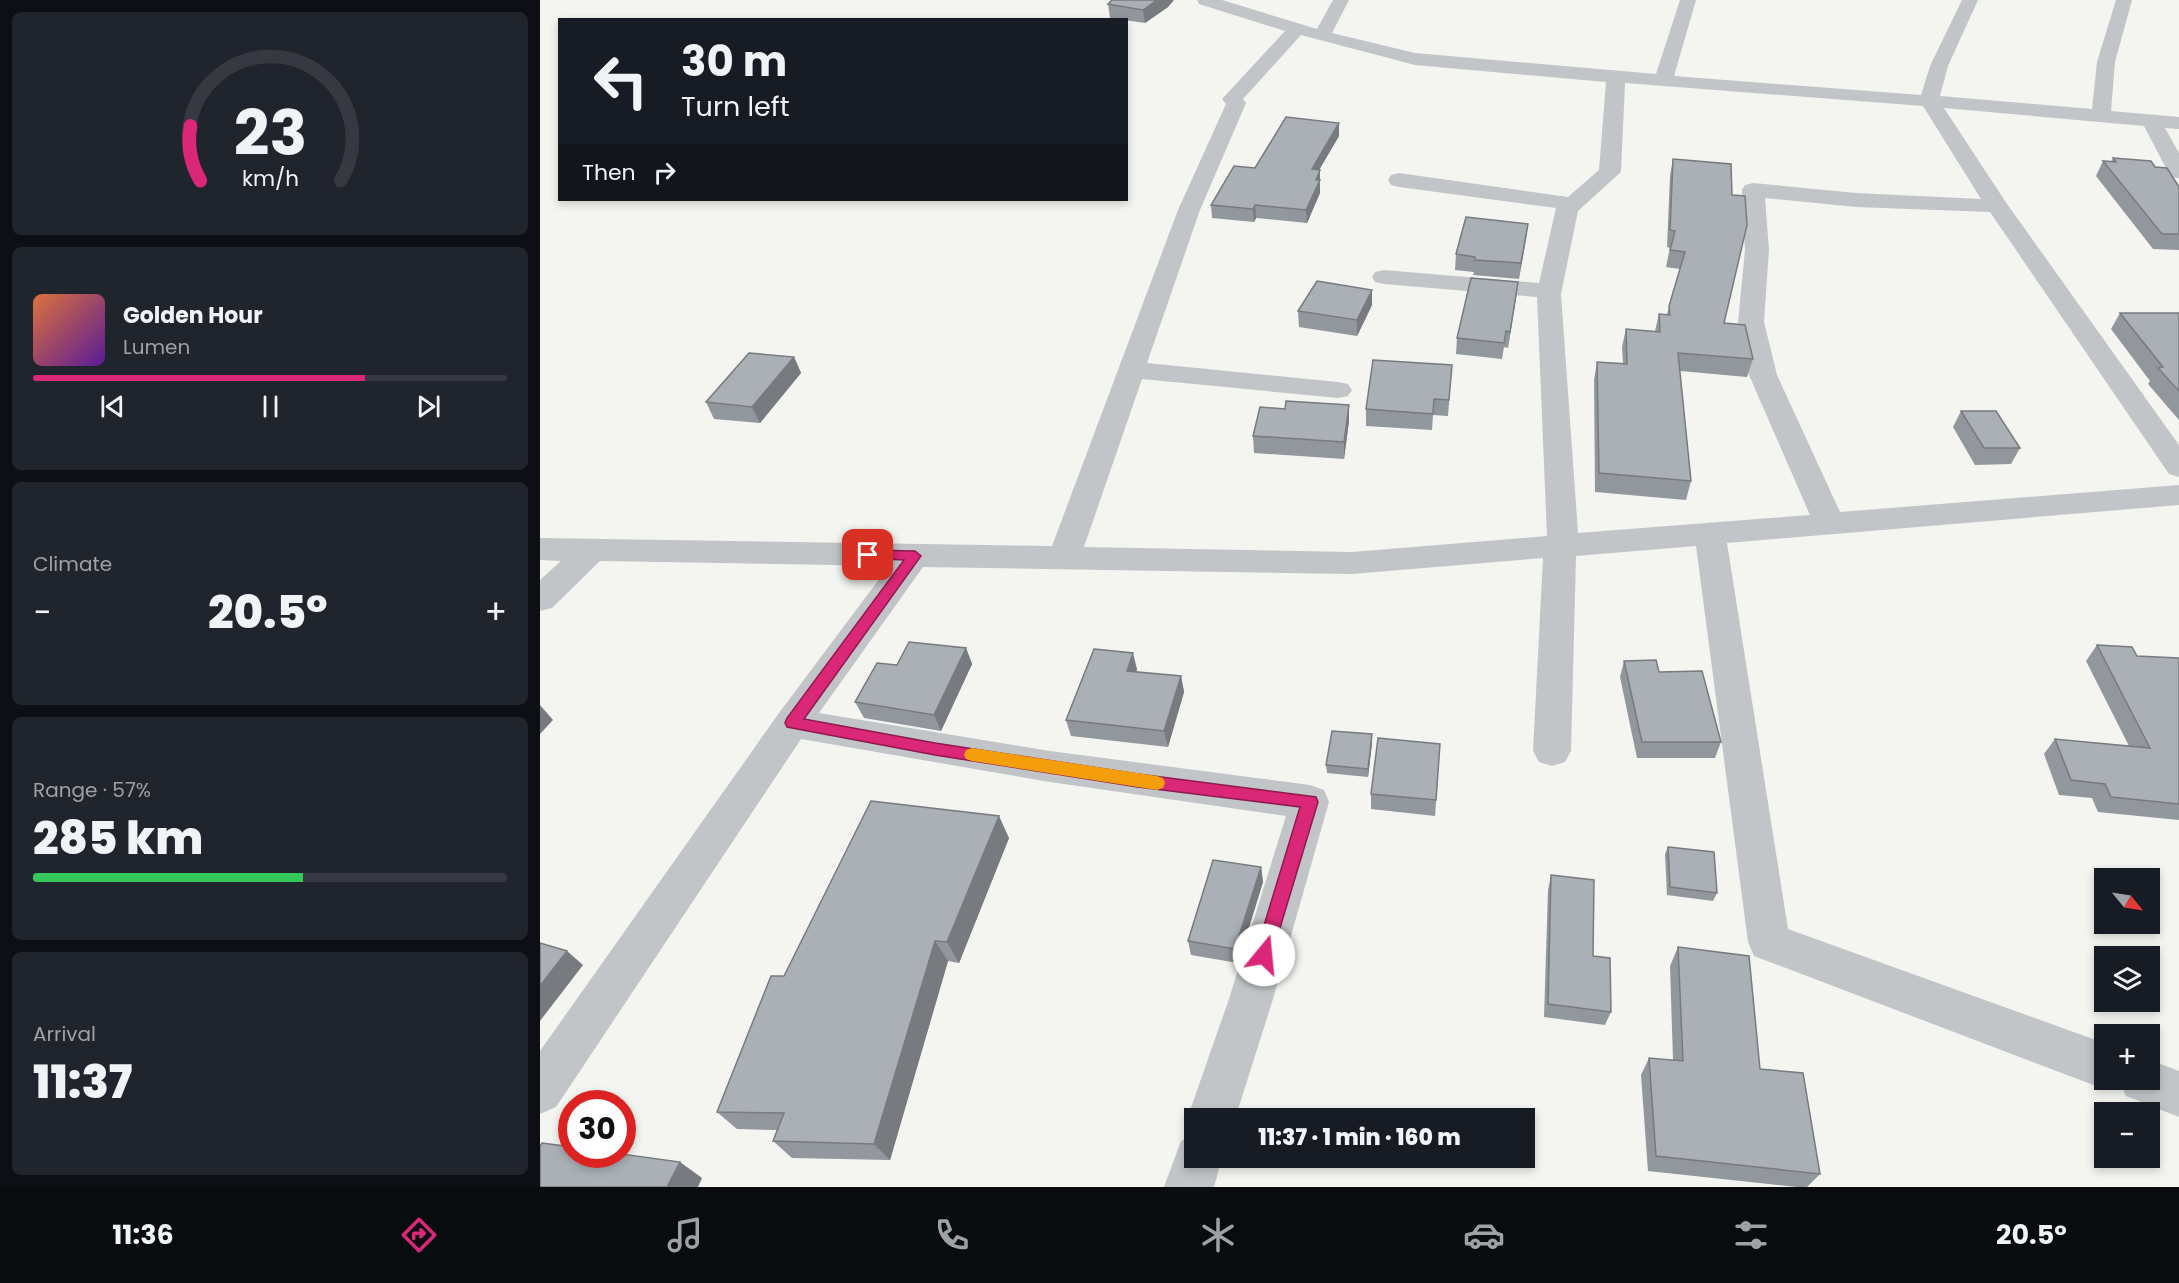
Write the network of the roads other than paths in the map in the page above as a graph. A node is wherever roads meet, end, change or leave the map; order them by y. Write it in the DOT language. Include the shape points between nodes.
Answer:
graph roads {
  1 [pos="1205,0"];
  2 [pos="1341,0"];
  3 [pos="1688,0"];
  4 [pos="1970,0"];
  5 [pos="2124,0"];
  6 [pos="1297,29"];
  7 [pos="1322,35"];
  8 [pos="1616,77"];
  9 [pos="1664,81"];
  10 [pos="1929,101"];
  11 [pos="2101,117"];
  12 [pos="2151,121"];
  13 [pos="2179,123"];
  14 [pos="2179,172"];
  15 [pos="1399,180"];
  16 [pos="1573,204"];
  17 [pos="1997,206"];
  18 [pos="1384,277"];
  19 [pos="1550,291"];
  20 [pos="1132,370"];
  21 [pos="1338,390"];
  22 [pos="2179,468"];
  23 [pos="2179,495"];
  24 [pos="1829,524"];
  25 [pos="1710,533"];
  26 [pos="1563,545"];
  27 [pos="540,549"];
  28 [pos="592,550"];
  29 [pos="915,556"];
  30 [pos="1065,558"];
  31 [pos="540,599"];
  32 [pos="792,723"];
  33 [pos="1552,751"];
  34 [pos="2094,1062"];
  35 [pos="2160,1087"];
  36 [pos="540,1091"];
  37 [pos="2179,1094"];
  38 [pos="1215,1108"];
  39 [pos="1195,1168"];
  40 [pos="1189,1187"];
  1 -- 6 [label="street"];
  2 -- 7 [label="street"];
  3 -- 9 [label="street"];
  4 -- 10 [label="street" via="1939,66"];
  5 -- 11 [label="street" via="2106,62"];
  6 -- 7 [label="street"];
  6 -- 20 [label="street" via="1232,99 1236,103 1189,210"];
  7 -- 8 [label="street" via="1415,59"];
  8 -- 9 [label="street"];
  8 -- 16 [label="street" via="1610,172"];
  9 -- 10 [label="street"];
  10 -- 11 [label="street"];
  10 -- 17 [label="street"];
  11 -- 12 [label="street"];
  12 -- 13 [label="street"];
  12 -- 14 [label="street"];
  15 -- 16 [label="street"];
  16 -- 19 [label="street" via="1567,209"];
  17 -- 22 [label="street"];
  17 -- 24 [label="street" via="1856,200 1753,190 1757,250 1751,322 1763,375"];
  18 -- 19 [label="street"];
  19 -- 26 [label="street"];
  20 -- 21 [label="street"];
  20 -- 30 [label="street"];
  23 -- 24 [label="street"];
  24 -- 25 [label="street"];
  25 -- 26 [label="street"];
  25 -- 34 [label="street" via="1769,942"];
  26 -- 30 [label="street" via="1352,563"];
  26 -- 33 [label="street" via="1559,559"];
  27 -- 28 [label="street"];
  28 -- 29 [label="street"];
  28 -- 31 [label="street"];
  29 -- 30 [label="street"];
  29 -- 32 [label="street"];
  32 -- 36 [label="street"];
  32 -- 38 [label="street" via="935,749 1310,802"];
  35 -- 37 [label="street"];
  39 -- 40 [label="street"];
}
